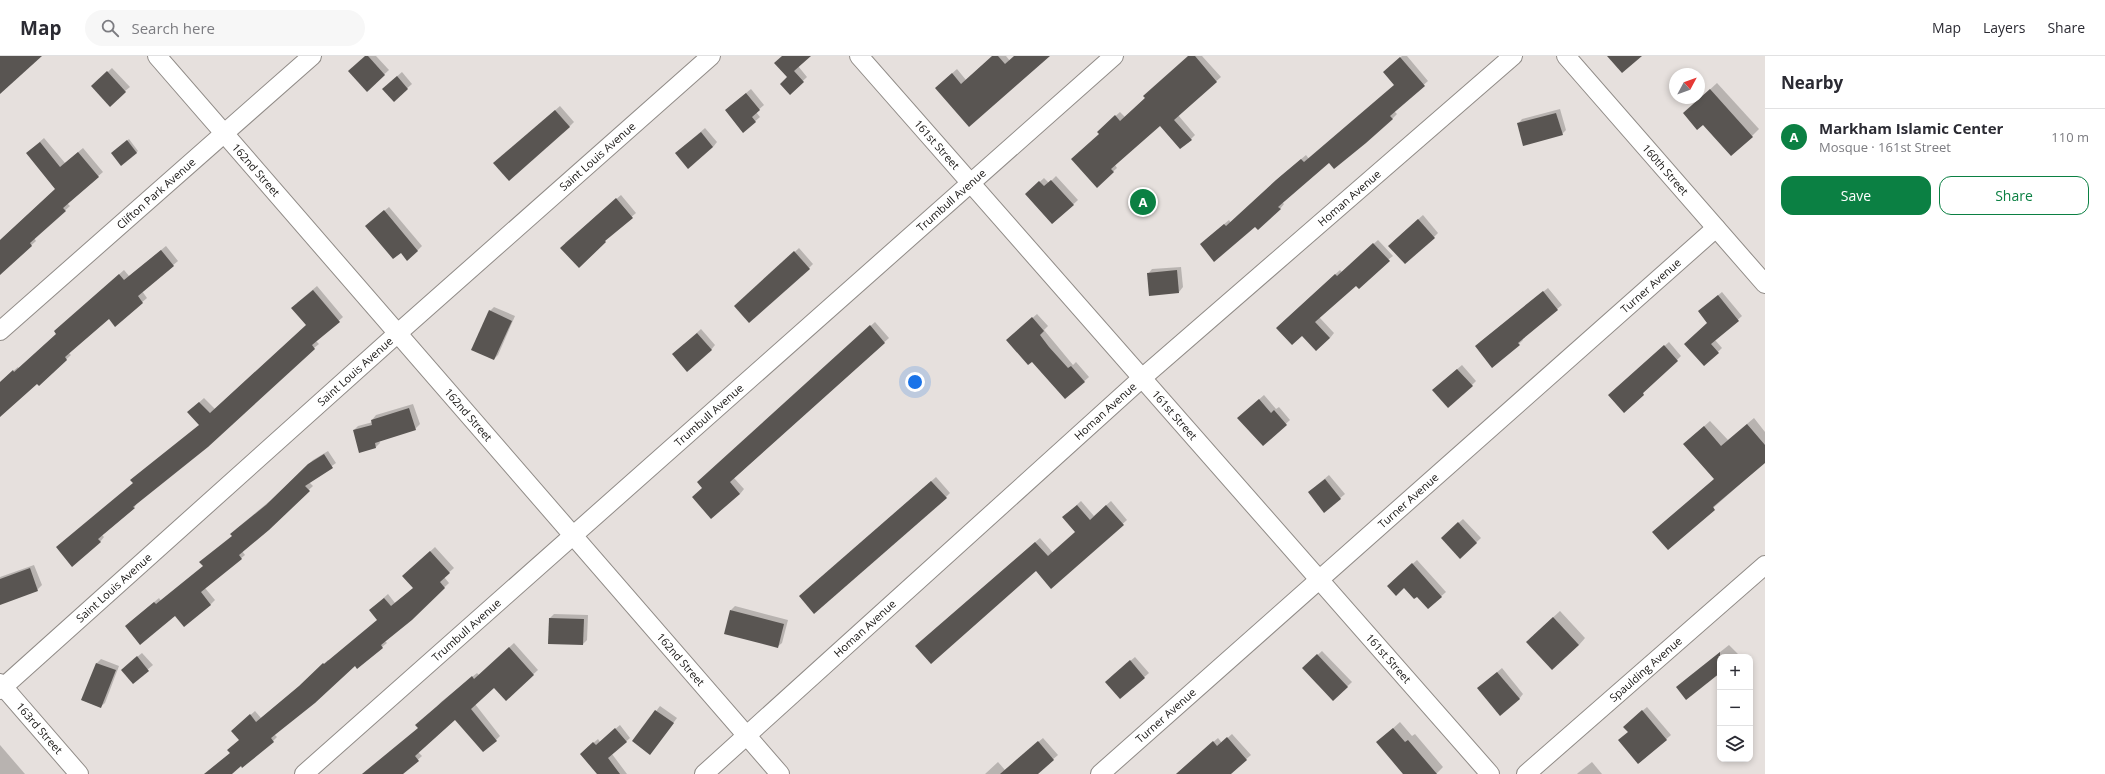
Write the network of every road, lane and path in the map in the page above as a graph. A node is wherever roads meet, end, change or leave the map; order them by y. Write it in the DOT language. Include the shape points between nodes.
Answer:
graph roads {
  1 [pos="157,56"];
  2 [pos="312,56"];
  3 [pos="711,56"];
  4 [pos="859,56"];
  5 [pos="1114,56"];
  6 [pos="1513,56"];
  7 [pos="1566,56"];
  8 [pos="224,133"];
  9 [pos="969,183"];
  10 [pos="1716,228"];
  11 [pos="1765,284"];
  12 [pos="0,331"];
  13 [pos="398,333"];
  14 [pos="1142,378"];
  15 [pos="574,536"];
  16 [pos="1765,565"];
  17 [pos="1320,580"];
  18 [pos="1,687"];
  19 [pos="747,736"];
  20 [pos="79,774"];
  21 [pos="304,774"];
  22 [pos="704,774"];
  23 [pos="780,774"];
  24 [pos="1100,774"];
  25 [pos="1490,774"];
  26 [pos="1526,774"];
  1 -- 8 [label="street, 162nd Street"];
  2 -- 8 [label="street, Clifton Park Avenue"];
  3 -- 13 [label="street, Saint Louis Avenue"];
  4 -- 9 [label="street, 161st Street"];
  5 -- 9 [label="street, Trumbull Avenue"];
  6 -- 14 [label="street, Homan Avenue"];
  7 -- 10 [label="street, 160th Street"];
  8 -- 12 [label="street, Clifton Park Avenue"];
  8 -- 13 [label="street, 162nd Street"];
  9 -- 14 [label="street, 161st Street"];
  9 -- 15 [label="street, Trumbull Avenue"];
  10 -- 11 [label="street, 160th Street"];
  10 -- 17 [label="street, Turner Avenue"];
  13 -- 15 [label="street, 162nd Street"];
  13 -- 18 [label="street, Saint Louis Avenue"];
  14 -- 17 [label="street, 161st Street"];
  14 -- 19 [label="street, Homan Avenue"];
  15 -- 19 [label="street, 162nd Street"];
  15 -- 21 [label="street, Trumbull Avenue"];
  16 -- 26 [label="street, Spaulding Avenue"];
  17 -- 24 [label="street, Turner Avenue"];
  17 -- 25 [label="street, 161st Street"];
  18 -- 20 [label="street, 163rd Street"];
  19 -- 22 [label="street, Homan Avenue"];
  19 -- 23 [label="street, 162nd Street"];
}
